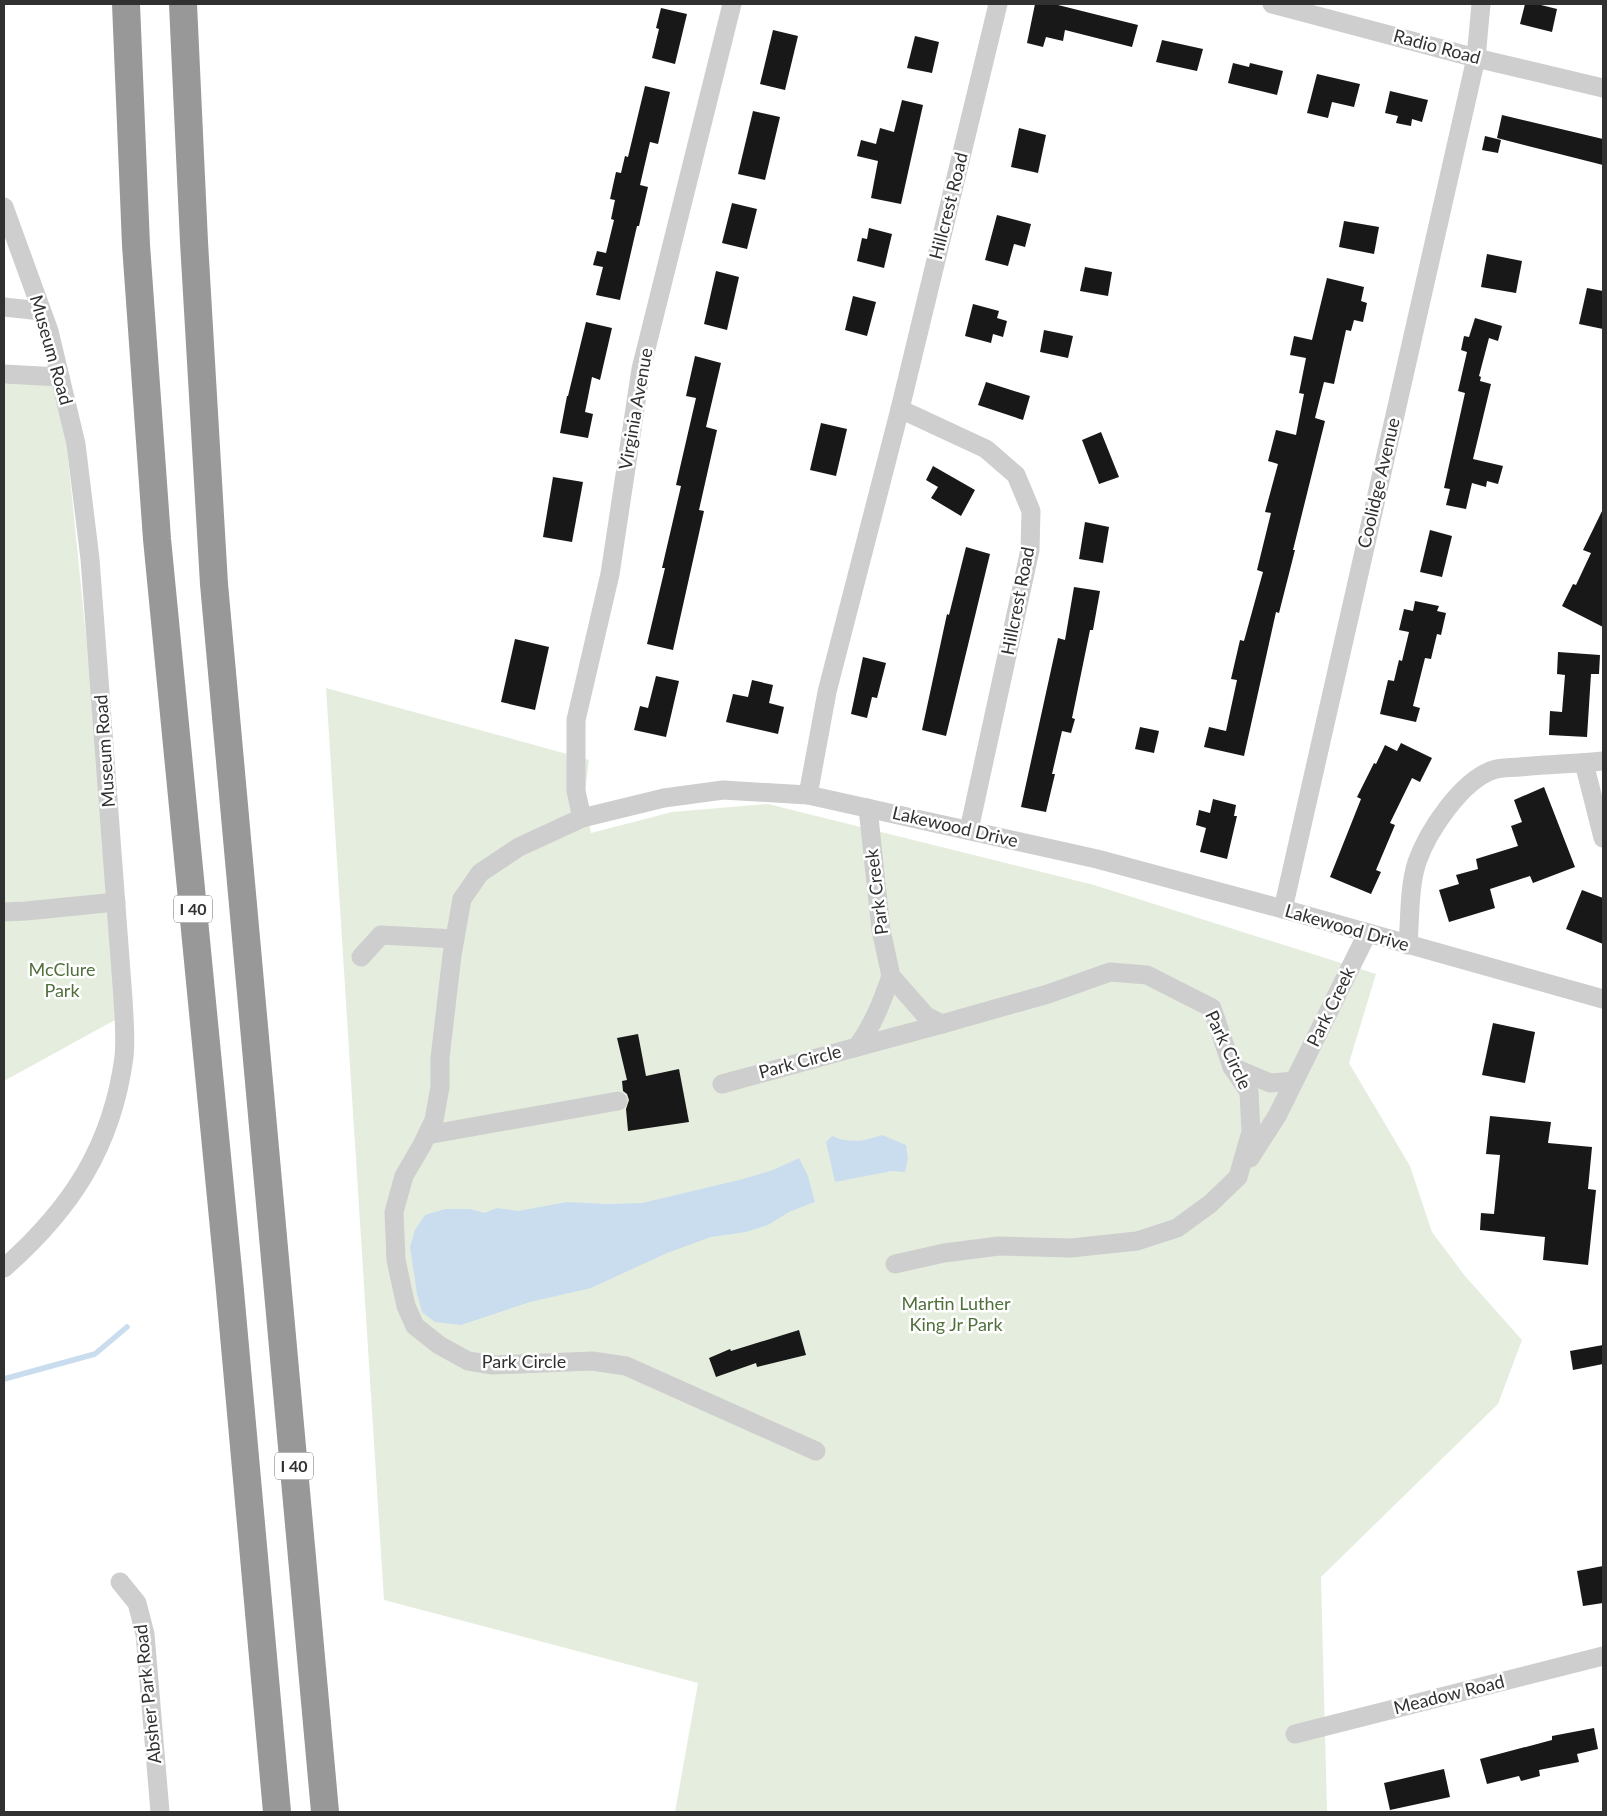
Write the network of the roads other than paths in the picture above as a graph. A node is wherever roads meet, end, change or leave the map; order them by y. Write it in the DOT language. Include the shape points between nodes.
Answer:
graph roads {
  1 [pos="126,4"];
  2 [pos="183,4"];
  3 [pos="732,4"];
  4 [pos="998,4"];
  5 [pos="1272,4"];
  6 [pos="1482,4"];
  7 [pos="1476,58"];
  8 [pos="1603,88"];
  9 [pos="4,207"];
  10 [pos="4,307"];
  11 [pos="42,311"];
  12 [pos="4,374"];
  13 [pos="60,377"];
  14 [pos="900,409"];
  15 [pos="1603,761"];
  16 [pos="1584,763"];
  17 [pos="808,795"];
  18 [pos="868,808"];
  19 [pos="582,818"];
  20 [pos="969,830"];
  21 [pos="1603,838"];
  22 [pos="116,902"];
  23 [pos="1283,909"];
  24 [pos="4,912"];
  25 [pos="1367,934"];
  26 [pos="455,939"];
  27 [pos="1408,945"];
  28 [pos="361,957"];
  29 [pos="891,976"];
  30 [pos="1603,999"];
  31 [pos="942,1024"];
  32 [pos="857,1047"];
  33 [pos="1232,1067"];
  34 [pos="1294,1081"];
  35 [pos="722,1084"];
  36 [pos="618,1101"];
  37 [pos="427,1134"];
  38 [pos="1238,1177"];
  39 [pos="895,1264"];
  40 [pos="4,1268"];
  41 [pos="816,1450"];
  42 [pos="120,1582"];
  43 [pos="1603,1656"];
  44 [pos="1295,1734"];
  45 [pos="160,1812"];
  46 [pos="277,1812"];
  47 [pos="325,1812"];
  1 -- 46 [label="highway, I 40" via="136,245 156,539 229,1280"];
  2 -- 47 [label="highway, I 40" via="214,584"];
  3 -- 19 [label="street, Virginia Avenue" via="641,369 610,574 576,720 576,792"];
  4 -- 14 [label="street, Hillcrest Road"];
  5 -- 7 [label="street, Radio Road"];
  6 -- 7 [label="street, Coolidge Avenue"];
  7 -- 8 [label="street, Radio Road"];
  7 -- 23 [label="street, Coolidge Avenue"];
  9 -- 11 [label="street, Museum Road"];
  10 -- 11 [label="street"];
  11 -- 13 [label="street, Museum Road"];
  12 -- 13 [label="street"];
  13 -- 22 [label="street, Museum Road" via="76,444 90,559"];
  14 -- 17 [label="street, Hillcrest Road" via="827,692"];
  14 -- 20 [label="street, Hillcrest Road" via="986,449 1016,476 1031,512 1030,550"];
  15 -- 16 [label="street"];
  16 -- 21 [label="street"];
  16 -- 27 [label="street" via="1494,770 1473,781 1450,805 1430,834 1417,863"];
  17 -- 18 [label="street, Lakewood Drive"];
  17 -- 19 [label="street, Lakewood Drive" via="723,790 664,798"];
  18 -- 20 [label="street, Lakewood Drive"];
  18 -- 29 [label="street, Park Creek" via="881,930"];
  19 -- 26 [label="street, Lakewood Drive" via="519,847 480,873 462,899"];
  20 -- 23 [label="street, Lakewood Drive"];
  22 -- 24 [label="street"];
  22 -- 40 [label="street, Museum Road" via="124,999 124,1056 114,1110 92,1162 62,1209"];
  23 -- 25 [label="street, Lakewood Drive"];
  25 -- 27 [label="street, Lakewood Drive"];
  25 -- 34 [label="street, Park Creek"];
  26 -- 28 [label="street" via="381,935"];
  26 -- 37 [label="street, Park Circle" via="440,1058 440,1088 434,1120"];
  27 -- 30 [label="street, Lakewood Drive"];
  29 -- 31 [label="street" via="926,1016"];
  29 -- 32 [label="street, Park Circle" via="879,1010"];
  31 -- 32 [label="street"];
  31 -- 33 [label="street, Park Circle" via="1048,994 1110,972 1148,975 1212,1008"];
  32 -- 35 [label="street, Park Circle"];
  33 -- 34 [label="street" via="1270,1083"];
  33 -- 38 [label="street, Park Circle" via="1249,1092 1251,1132"];
  34 -- 38 [label="street, Park Creek" via="1277,1116"];
  36 -- 37 [label="street"];
  37 -- 41 [label="street, Park Circle" via="404,1176 394,1212 396,1260 406,1306 415,1326 427,1336 468,1361 493,1365 592,1361 626,1366"];
  38 -- 39 [label="street, Park Circle" via="1210,1204 1177,1228 1138,1241 1071,1248 1000,1246 944,1253"];
  42 -- 45 [label="street, Absher Park Road" via="137,1603 145,1634"];
  43 -- 44 [label="street, Meadow Road"];
}
